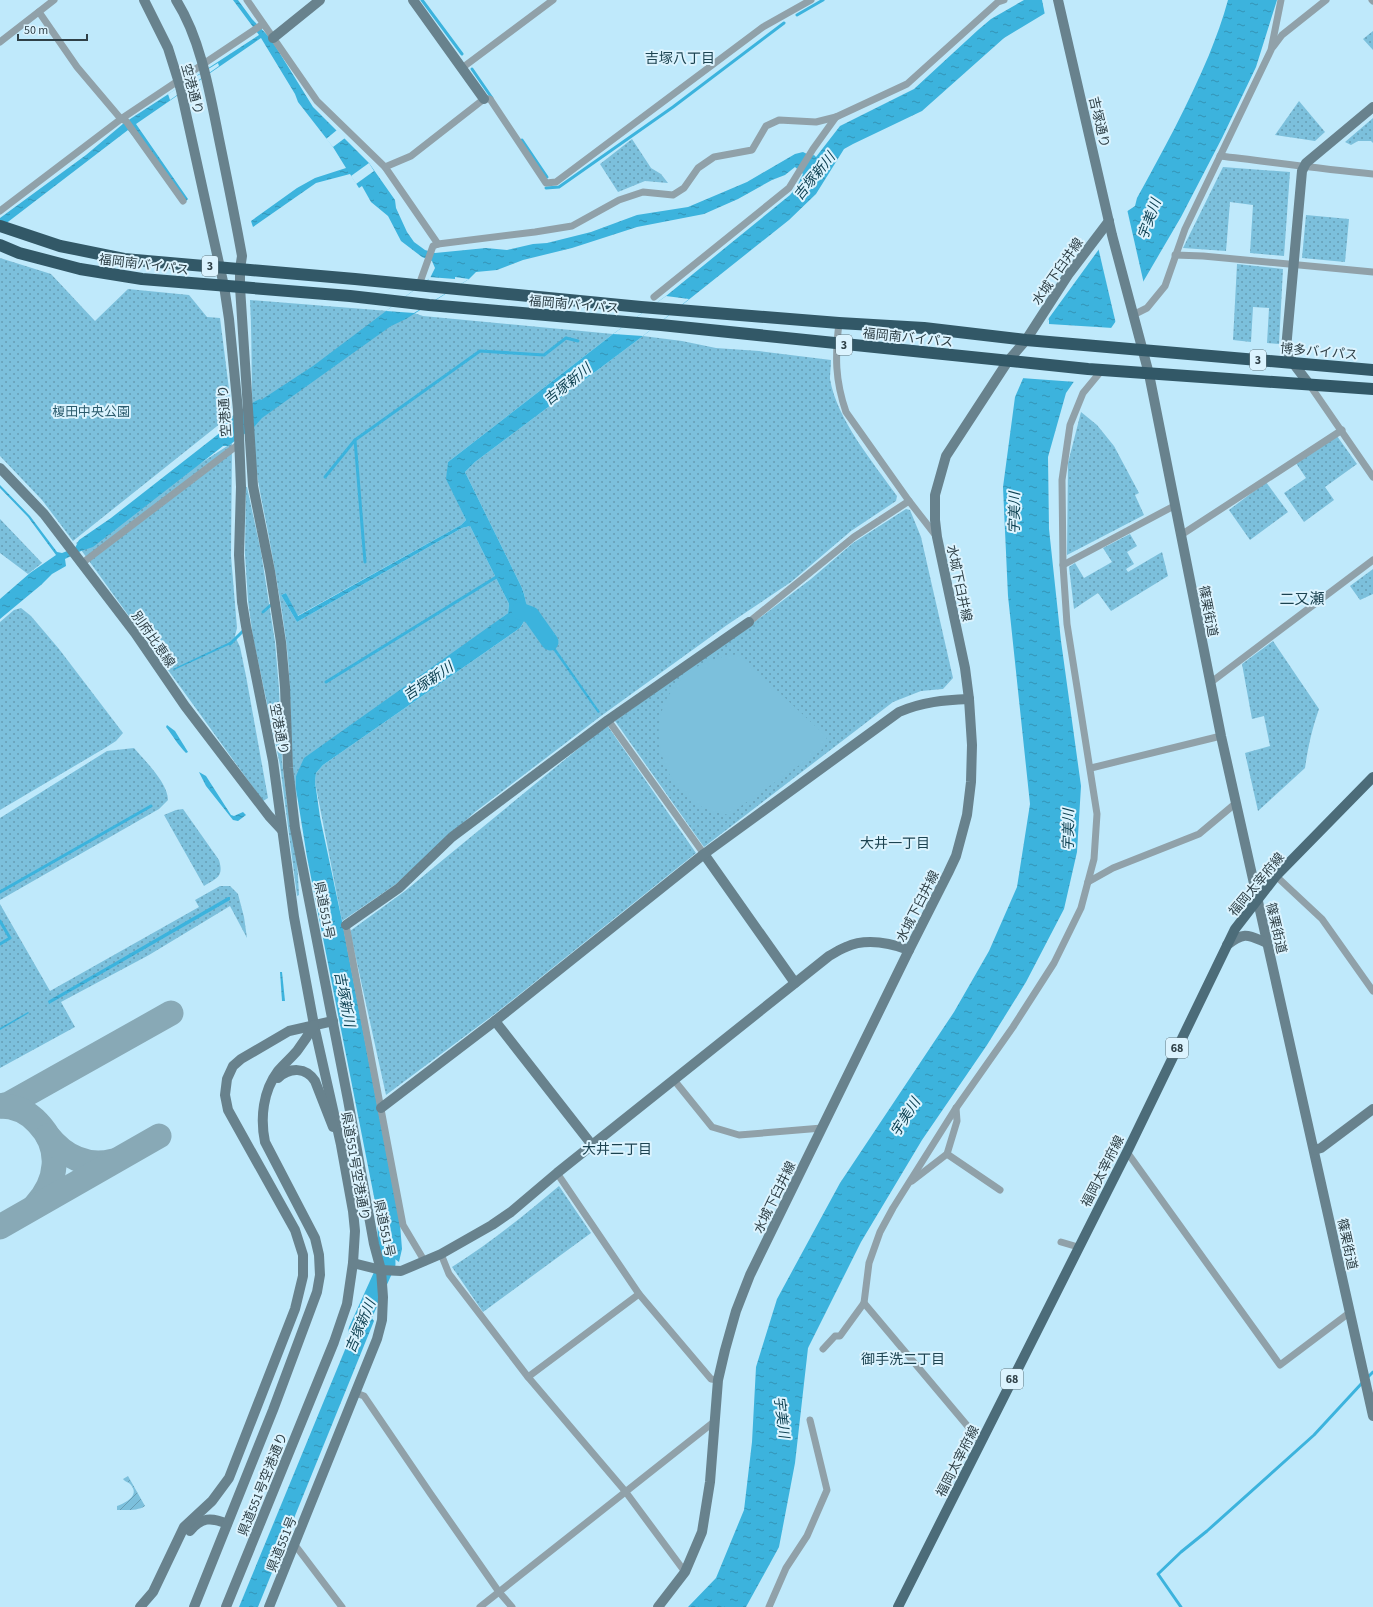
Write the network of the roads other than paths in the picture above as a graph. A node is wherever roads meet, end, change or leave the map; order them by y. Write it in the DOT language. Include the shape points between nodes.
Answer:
graph roads {
  1 [pos="54,0"];
  2 [pos="144,0"];
  3 [pos="176,0"];
  4 [pos="248,0"];
  5 [pos="320,0"];
  6 [pos="413,0"];
  7 [pos="553,0"];
  8 [pos="811,0"];
  9 [pos="1004,0"];
  10 [pos="1058,0"];
  11 [pos="1280,0"];
  12 [pos="1326,0"];
  13 [pos="39,12"];
  14 [pos="261,25"];
  15 [pos="273,38"];
  16 [pos="0,42"];
  17 [pos="1271,50"];
  18 [pos="203,64"];
  19 [pos="462,68"];
  20 [pos="178,81"];
  21 [pos="484,99"];
  22 [pos="1373,107"];
  23 [pos="836,117"];
  24 [pos="123,120"];
  25 [pos="1220,156"];
  26 [pos="385,167"];
  27 [pos="1304,168"];
  28 [pos="1373,174"];
  29 [pos="183,201"];
  30 [pos="0,211"];
  31 [pos="1109,221"];
  32 [pos="2,227"];
  33 [pos="438,244"];
  34 [pos="0,245"];
  35 [pos="1175,255"];
  36 [pos="1294,265"];
  37 [pos="220,266"];
  38 [pos="240,269"];
  39 [pos="1373,272"];
  40 [pos="419,285"];
  41 [pos="224,286"];
  42 [pos="240,287"];
  43 [pos="654,298"];
  44 [pos="1133,315"];
  45 [pos="839,323"];
  46 [pos="1030,340"];
  47 [pos="837,344"];
  48 [pos="1143,349"];
  49 [pos="1008,361"];
  50 [pos="1293,363"];
  51 [pos="1102,370"];
  52 [pos="1373,370"];
  53 [pos="1149,374"];
  54 [pos="1309,384"];
  55 [pos="1373,388"];
  56 [pos="1342,430"];
  57 [pos="240,444"];
  58 [pos="0,468"];
  59 [pos="1373,477"];
  60 [pos="909,501"];
  61 [pos="1174,506"];
  62 [pos="1181,535"];
  63 [pos="937,537"];
  64 [pos="1373,560"];
  65 [pos="79,561"];
  66 [pos="1063,565"];
  67 [pos="749,622"];
  68 [pos="1210,683"];
  69 [pos="969,699"];
  70 [pos="608,720"];
  71 [pos="1221,736"];
  72 [pos="1091,768"];
  73 [pos="1373,777"];
  74 [pos="1236,802"];
  75 [pos="282,830"];
  76 [pos="704,854"];
  77 [pos="1276,876"];
  78 [pos="1088,882"];
  79 [pos="1258,900"];
  80 [pos="346,925"];
  81 [pos="1267,943"];
  82 [pos="1227,944"];
  83 [pos="909,950"];
  84 [pos="795,983"];
  85 [pos="1373,991"];
  86 [pos="333,1021"];
  87 [pos="495,1021"];
  88 [pos="314,1026"];
  89 [pos="674,1080"];
  90 [pos="268,1087"];
  91 [pos="956,1107"];
  92 [pos="381,1108"];
  93 [pos="1373,1109"];
  94 [pos="822,1128"];
  95 [pos="341,1145"];
  96 [pos="592,1145"];
  97 [pos="1314,1150"];
  98 [pos="1127,1152"];
  99 [pos="946,1154"];
  100 [pos="557,1173"];
  101 [pos="908,1185"];
  102 [pos="1000,1190"];
  103 [pos="1061,1242"];
  104 [pos="1078,1247"];
  105 [pos="441,1254"];
  106 [pos="425,1262"];
  107 [pos="353,1263"];
  108 [pos="380,1270"];
  109 [pos="639,1294"];
  110 [pos="864,1304"];
  111 [pos="1349,1313"];
  112 [pos="823,1349"];
  113 [pos="528,1377"];
  114 [pos="718,1380"];
  115 [pos="356,1393"];
  116 [pos="1373,1416"];
  117 [pos="810,1420"];
  118 [pos="715,1421"];
  119 [pos="981,1442"];
  120 [pos="625,1491"];
  121 [pos="227,1524"];
  122 [pos="295,1545"];
  123 [pos="171,1554"];
  124 [pos="685,1572"];
  125 [pos="499,1592"];
  126 [pos="140,1607"];
  127 [pos="194,1607"];
  128 [pos="226,1607"];
  129 [pos="269,1607"];
  130 [pos="342,1607"];
  131 [pos="480,1607"];
  132 [pos="512,1607"];
  133 [pos="658,1607"];
  134 [pos="770,1607"];
  135 [pos="898,1607"];
  1 -- 13 [label="street"];
  2 -- 20 [label="street, 空港通り, bridge" via="168,48"];
  3 -- 18 [label="street, 県道551号"];
  4 -- 14 [label="street"];
  5 -- 15 [label="street"];
  6 -- 19 [label="street"];
  7 -- 19 [label="street"];
  8 -- 21 [label="street" via="763,28 556,182 546,183 490,99"];
  9 -- 23 [label="street" via="998,2 907,84"];
  10 -- 31 [label="street, 吉塚通り"];
  11 -- 17 [label="street"];
  12 -- 17 [label="street" via="1282,35"];
  13 -- 16 [label="street"];
  13 -- 24 [label="street" via="78,67"];
  14 -- 15 [label="street"];
  14 -- 18 [label="street"];
  15 -- 26 [label="street" via="317,101"];
  17 -- 25 [label="street"];
  18 -- 20 [label="street"];
  18 -- 38 [label="street, 県道551号" via="241,249"];
  19 -- 21 [label="street"];
  20 -- 24 [label="street"];
  20 -- 37 [label="street, 空港通り, bridge"];
  21 -- 26 [label="street" via="411,156"];
  22 -- 27 [label="street" via="1306,163"];
  23 -- 33 [label="street" via="816,122 779,120 766,126 752,150 714,157 698,168 684,188 673,195 643,192 619,200 572,226"];
  23 -- 43 [label="street" via="790,188"];
  24 -- 29 [label="street"];
  24 -- 30 [label="street"];
  25 -- 27 [label="street" via="1291,164"];
  25 -- 35 [label="street"];
  26 -- 33 [label="street"];
  27 -- 28 [label="street"];
  27 -- 36 [label="street"];
  31 -- 44 [label="street, 吉塚通り"];
  31 -- 46 [label="street, 水城下臼井線" via="1068,275"];
  32 -- 37 [label="highway, 福岡南バイパス / 3" via="60,246 105,256"];
  33 -- 40 [label="street" via="433,246"];
  34 -- 41 [label="highway, 福岡南バイパス / 3" via="56,264 103,274"];
  35 -- 36 [label="street"];
  35 -- 44 [label="street" via="1165,286 1147,308"];
  36 -- 39 [label="street"];
  36 -- 50 [label="street" via="1286,349"];
  37 -- 38 [label="highway, 福岡南バイパス / 3"];
  37 -- 41 [label="street, 空港通り"];
  38 -- 40 [label="highway, 福岡南バイパス / 3"];
  38 -- 42 [label="street, 県道551号"];
  40 -- 45 [label="highway, 福岡南バイパス / 3"];
  41 -- 42 [label="highway, 福岡南バイパス / 3"];
  41 -- 57 [label="street, 空港通り"];
  42 -- 47 [label="highway, 福岡南バイパス / 3" via="661,325"];
  42 -- 86 [label="street, 県道551号" via="254,486 281,642 288,768 295,828"];
  44 -- 48 [label="street"];
  45 -- 46 [label="highway, 福岡南バイパス / 3" via="924,328"];
  45 -- 47 [label="street"];
  46 -- 48 [label="highway, 福岡南バイパス / 3"];
  46 -- 49 [label="street, 水城下臼井線"];
  47 -- 49 [label="highway, 福岡南バイパス / 3"];
  47 -- 60 [label="street" via="837,377 846,412"];
  48 -- 50 [label="highway, 博多バイパス / 3"];
  48 -- 53 [label="street, 篠栗街道"];
  49 -- 51 [label="highway, 福岡南バイパス / 3"];
  49 -- 63 [label="street, 水城下臼井線" via="946,456 936,495"];
  50 -- 52 [label="highway, 博多バイパス / 3"];
  50 -- 54 [label="street"];
  51 -- 53 [label="highway, 福岡南バイパス / 3"];
  51 -- 66 [label="street" via="1083,393 1070,425 1062,480"];
  53 -- 54 [label="highway, 3"];
  53 -- 61 [label="street, 篠栗街道"];
  54 -- 55 [label="highway, 3"];
  54 -- 56 [label="street"];
  56 -- 59 [label="street"];
  56 -- 62 [label="street"];
  57 -- 65 [label="street"];
  57 -- 75 [label="street, 空港通り" via="239,555 242,602 273,761"];
  58 -- 65 [label="street, 別府比恵線" via="44,514"];
  60 -- 63 [label="street"];
  60 -- 67 [label="street" via="854,537"];
  61 -- 62 [label="street, 篠栗街道"];
  61 -- 66 [label="street"];
  62 -- 68 [label="street, 篠栗街道"];
  63 -- 69 [label="street, 水城下臼井線" via="965,668"];
  64 -- 68 [label="street"];
  65 -- 75 [label="street, 別府比恵線" via="135,633 185,706 268,816"];
  66 -- 72 [label="street" via="1066,624"];
  67 -- 70 [label="street"];
  68 -- 71 [label="street, 篠栗街道"];
  69 -- 76 [label="street" via="936,700 899,712"];
  69 -- 83 [label="street, 水城下臼井線" via="972,745 967,815 956,856"];
  70 -- 76 [label="street"];
  70 -- 80 [label="street" via="452,836 399,888"];
  71 -- 72 [label="street"];
  71 -- 74 [label="street, 篠栗街道"];
  72 -- 78 [label="street" via="1097,814 1094,859"];
  73 -- 77 [label="main road, 福岡太宰府線 / 68"];
  74 -- 78 [label="street" via="1199,834 1112,868"];
  74 -- 79 [label="street, 篠栗街道"];
  75 -- 88 [label="street, 県道551号空港通り" via="294,917"];
  76 -- 84 [label="street"];
  76 -- 87 [label="street"];
  77 -- 79 [label="main road, 福岡太宰府線 / 68"];
  77 -- 85 [label="street" via="1322,919"];
  78 -- 91 [label="street" via="1081,908 1054,963 1013,1027"];
  79 -- 81 [label="street, 篠栗街道"];
  79 -- 82 [label="main road, 福岡太宰府線 / 68" via="1235,928"];
  80 -- 92 [label="street"];
  81 -- 82 [label="street" via="1244,935"];
  81 -- 97 [label="street, 篠栗街道"];
  82 -- 98 [label="main road, 福岡太宰府線 / 68"];
  83 -- 84 [label="street" via="882,942 847,946"];
  83 -- 94 [label="street, 水城下臼井線"];
  84 -- 89 [label="street"];
  86 -- 88 [label="street"];
  86 -- 108 [label="street, 県道551号"];
  87 -- 92 [label="street"];
  87 -- 96 [label="street"];
  88 -- 90 [label="street"];
  88 -- 95 [label="street, 県道551号空港通り"];
  88 -- 123 [label="street" via="289,1031 241,1059 233,1066 227,1079 225,1095 228,1110 295,1230 303,1256 303,1276 295,1309 229,1478 212,1501 184,1527"];
  89 -- 94 [label="street" via="712,1127 721,1130 739,1135"];
  89 -- 96 [label="street"];
  90 -- 95 [label="street" via="282,1074 292,1070 311,1074"];
  90 -- 121 [label="street" via="263,1122 265,1142 312,1232 319,1256 320,1275 312,1308"];
  91 -- 99 [label="street" via="956,1121"];
  91 -- 101 [label="street"];
  92 -- 106 [label="street" via="403,1225"];
  93 -- 97 [label="street" via="1321,1148"];
  94 -- 114 [label="street, 水城下臼井線" via="750,1275 736,1311"];
  95 -- 107 [label="street, 県道551号空港通り" via="353,1210"];
  96 -- 100 [label="street"];
  97 -- 111 [label="street, 篠栗街道"];
  98 -- 104 [label="main road, 福岡太宰府線 / 68"];
  98 -- 111 [label="street" via="1280,1365"];
  99 -- 101 [label="street"];
  99 -- 102 [label="street"];
  100 -- 105 [label="street" via="511,1212"];
  100 -- 109 [label="street"];
  101 -- 110 [label="street" via="880,1232 869,1263"];
  103 -- 104 [label="street"];
  104 -- 119 [label="main road, 福岡太宰府線 / 68"];
  105 -- 106 [label="street"];
  105 -- 113 [label="street" via="449,1274"];
  106 -- 108 [label="street" via="401,1271"];
  107 -- 108 [label="street"];
  107 -- 128 [label="street, 県道551号空港通り" via="347,1304 334,1342"];
  108 -- 115 [label="street, 県道551号" via="382,1320"];
  109 -- 113 [label="street"];
  109 -- 114 [label="street" via="711,1379"];
  110 -- 112 [label="street" via="840,1336 835,1336"];
  110 -- 119 [label="street"];
  111 -- 116 [label="street, 篠栗街道"];
  113 -- 120 [label="street"];
  114 -- 118 [label="street, 水城下臼井線"];
  115 -- 122 [label="street, 県道551号"];
  115 -- 125 [label="street" via="364,1396"];
  117 -- 134 [label="street" via="827,1490 807,1536 786,1568"];
  118 -- 120 [label="street"];
  118 -- 124 [label="street, 水城下臼井線" via="710,1482 702,1532"];
  119 -- 135 [label="main road, 福岡太宰府線 / 68"];
  120 -- 124 [label="street"];
  120 -- 125 [label="street"];
  121 -- 123 [label="street" via="217,1519 202,1520 195,1524"];
  121 -- 127 [label="street"];
  122 -- 129 [label="street, 県道551号"];
  122 -- 130 [label="street"];
  123 -- 126 [label="street" via="154,1592"];
  124 -- 133 [label="street, 水城下臼井線"];
  125 -- 131 [label="street"];
  125 -- 132 [label="street"];
}
